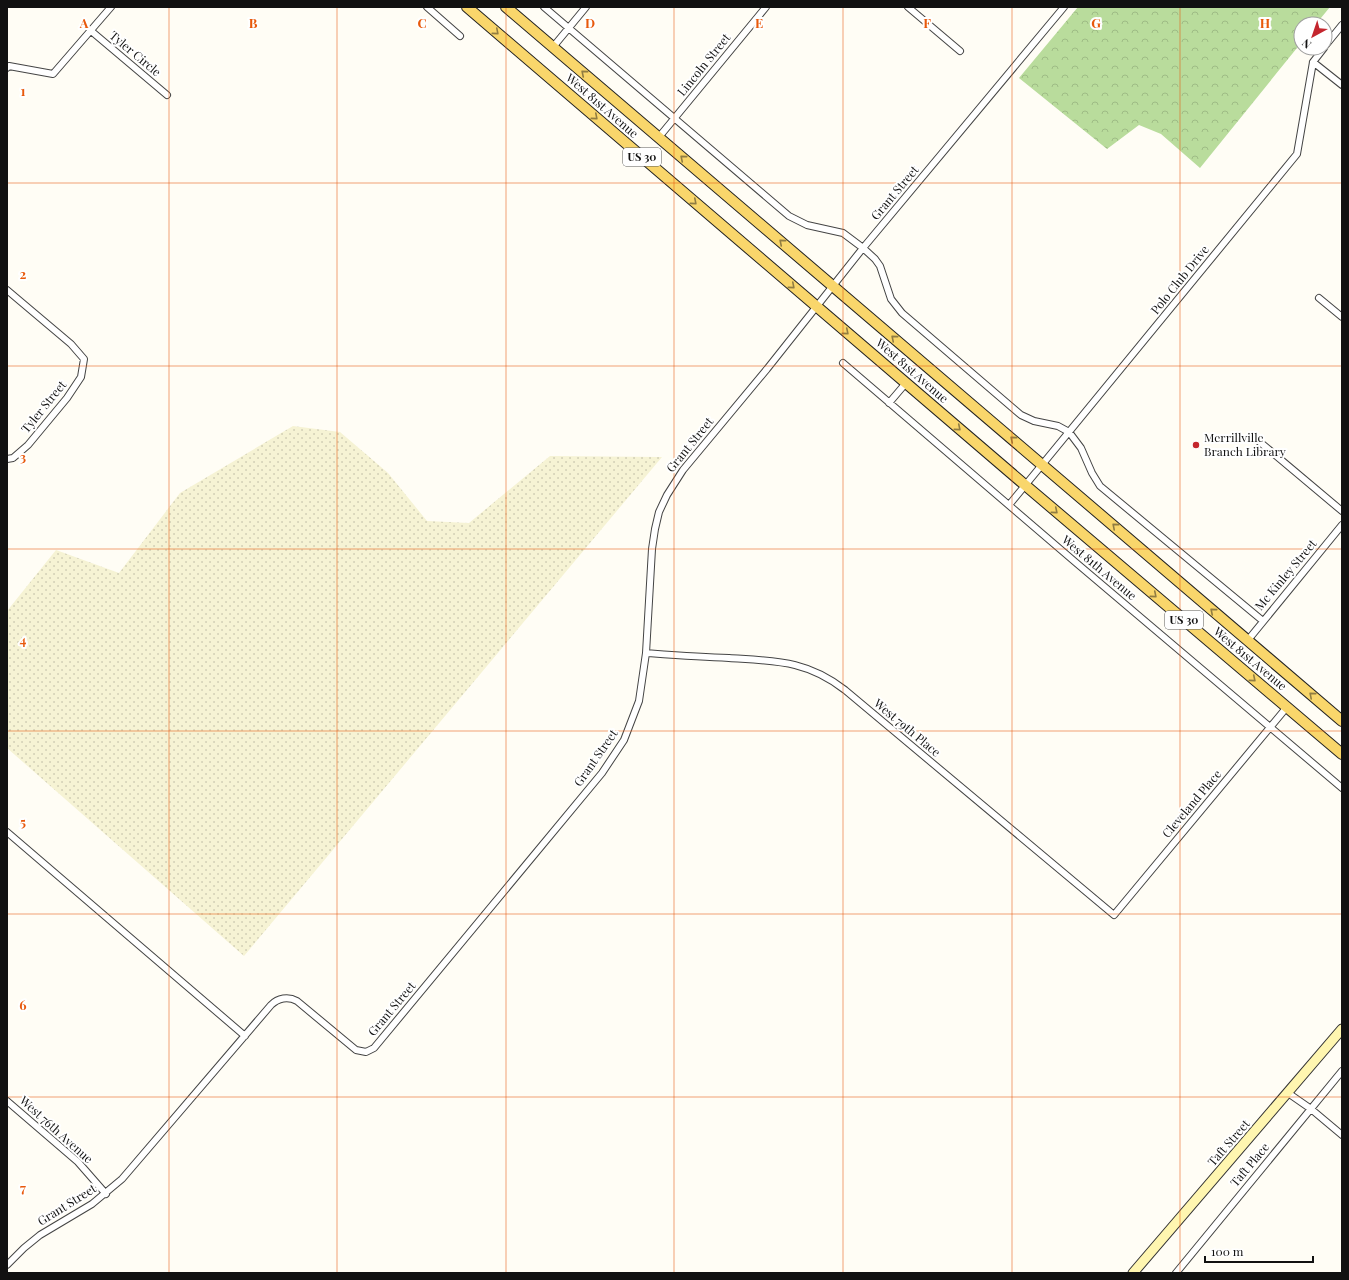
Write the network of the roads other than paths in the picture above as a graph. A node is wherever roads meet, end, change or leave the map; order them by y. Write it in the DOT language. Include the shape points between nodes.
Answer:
graph roads {
  1 [pos="110,7"];
  2 [pos="427,7"];
  3 [pos="467,7"];
  4 [pos="506,7"];
  5 [pos="544,7"];
  6 [pos="586,7"];
  7 [pos="766,7"];
  8 [pos="908,7"];
  9 [pos="1064,7"];
  10 [pos="1342,25"];
  11 [pos="569,28"];
  12 [pos="90,30"];
  13 [pos="460,36"];
  14 [pos="1333,36"];
  15 [pos="553,47"];
  16 [pos="960,51"];
  17 [pos="1317,56"];
  18 [pos="1313,62"];
  19 [pos="7,68"];
  20 [pos="1342,85"];
  21 [pos="167,95"];
  22 [pos="675,118"];
  23 [pos="659,137"];
  24 [pos="863,248"];
  25 [pos="833,286"];
  26 [pos="7,290"];
  27 [pos="1319,298"];
  28 [pos="816,307"];
  29 [pos="1342,317"];
  30 [pos="843,364"];
  31 [pos="906,383"];
  32 [pos="890,403"];
  33 [pos="1069,432"];
  34 [pos="1255,438"];
  35 [pos="7,459"];
  36 [pos="1042,465"];
  37 [pos="1026,485"];
  38 [pos="1009,506"];
  39 [pos="1342,511"];
  40 [pos="1342,525"];
  41 [pos="1262,621"];
  42 [pos="1248,640"];
  43 [pos="646,653"];
  44 [pos="1287,707"];
  45 [pos="1342,721"];
  46 [pos="1271,727"];
  47 [pos="1342,754"];
  48 [pos="1342,788"];
  49 [pos="7,832"];
  50 [pos="1114,915"];
  51 [pos="1342,1029"];
  52 [pos="245,1036"];
  53 [pos="1342,1071"];
  54 [pos="1288,1093"];
  55 [pos="7,1101"];
  56 [pos="1311,1109"];
  57 [pos="1342,1135"];
  58 [pos="106,1194"];
  59 [pos="7,1265"];
  60 [pos="1133,1273"];
  61 [pos="1176,1273"];
  1 -- 12 [label="street"];
  2 -- 13 [label="street"];
  3 -- 28 [label="main road, West 81st Avenue / US 30, one-way"];
  4 -- 15 [label="main road, West 81st Avenue / US 30"];
  5 -- 11 [label="street"];
  6 -- 11 [label="street"];
  7 -- 22 [label="street, Lincoln Street"];
  8 -- 16 [label="street"];
  9 -- 24 [label="street, Grant Street"];
  10 -- 14 [label="street, Polo Club Drive"];
  11 -- 15 [label="street"];
  11 -- 22 [label="street"];
  12 -- 19 [label="street" via="53,74 9,66"];
  12 -- 21 [label="street, Tyler Circle"];
  23 -- 15 [label="main road, West 81st Avenue / US 30, one-way"];
  17 -- 18 [label="street, Polo Club Drive"];
  18 -- 20 [label="street"];
  18 -- 33 [label="street, Polo Club Drive" via="1297,154"];
  22 -- 23 [label="street, Lincoln Street"];
  22 -- 24 [label="street" via="794,219 806,225 843,234"];
  25 -- 23 [label="main road, West 81st Avenue / US 30, one-way"];
  24 -- 25 [label="street, Grant Street"];
  24 -- 33 [label="street" via="880,266 891,299 902,313 1021,415 1034,422 1058,426"];
  25 -- 28 [label="street, Grant Street"];
  36 -- 25 [label="main road, West 81st Avenue / US 30, one-way"];
  26 -- 35 [label="street, Tyler Street" via="71,344 84,359 81,377 67,398 28,445 13,458"];
  27 -- 29 [label="street"];
  28 -- 31 [label="main road, West 81st Avenue / US 30, one-way"];
  28 -- 43 [label="street, Grant Street" via="683,470 666,495 659,512 654,539"];
  30 -- 32 [label="street, West 81th Avenue"];
  31 -- 32 [label="street"];
  31 -- 37 [label="main road, West 81st Avenue / US 30, one-way"];
  32 -- 38 [label="street, West 81th Avenue"];
  33 -- 36 [label="street, Polo Club Drive"];
  33 -- 41 [label="street" via="1081,448 1100,486"];
  34 -- 39 [label="street"];
  36 -- 37 [label="street, Polo Club Drive"];
  42 -- 36 [label="main road, West 81st Avenue / US 30, one-way"];
  37 -- 38 [label="street, Polo Club Drive"];
  37 -- 44 [label="main road, West 81st Avenue / US 30, one-way"];
  38 -- 46 [label="street, West 81th Avenue"];
  40 -- 41 [label="street, Mc Kinley Street"];
  41 -- 42 [label="street, Mc Kinley Street"];
  45 -- 42 [label="main road, West 81st Avenue / US 30, one-way"];
  43 -- 50 [label="street, West 79th Place" via="785,662 819,672 845,690"];
  43 -- 52 [label="street, Grant Street" via="639,701 624,740 602,773 374,1048 366,1052 356,1050 300,1003 288,998 274,1002"];
  44 -- 46 [label="street, Cleveland Place"];
  44 -- 47 [label="main road, West 81st Avenue / US 30"];
  46 -- 48 [label="street, West 81th Avenue"];
  46 -- 50 [label="street, Cleveland Place"];
  49 -- 52 [label="street"];
  51 -- 54 [label="main road, Taft Street"];
  52 -- 58 [label="street, Grant Street" via="122,1179"];
  53 -- 56 [label="street, Taft Place"];
  54 -- 56 [label="street"];
  54 -- 60 [label="main road, Taft Street"];
  55 -- 58 [label="street, West 76th Avenue" via="74,1158"];
  56 -- 57 [label="street"];
  56 -- 61 [label="street, Taft Place"];
  58 -- 59 [label="street, Grant Street" via="40,1235"];
}
